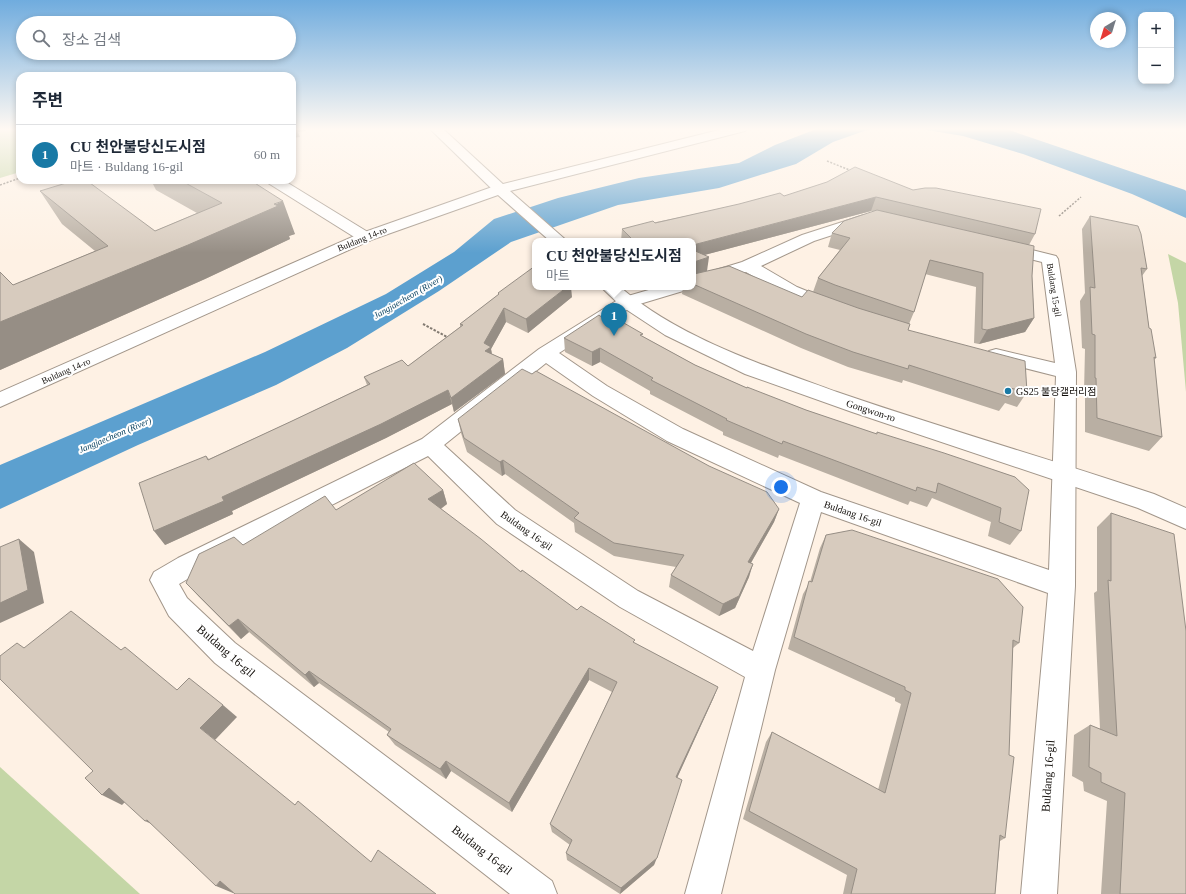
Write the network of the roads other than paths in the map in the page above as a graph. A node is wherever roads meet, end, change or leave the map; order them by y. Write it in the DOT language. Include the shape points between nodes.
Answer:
graph roads {
  1 [pos="479,170"];
  2 [pos="576,170"];
  3 [pos="280,184"];
  4 [pos="500,189"];
  5 [pos="878,219"];
  6 [pos="365,236"];
  7 [pos="556,238"];
  8 [pos="990,245"];
  9 [pos="748,266"];
  10 [pos="696,281"];
  11 [pos="655,290"];
  12 [pos="619,295"];
  13 [pos="843,312"];
  14 [pos="982,352"];
  15 [pos="546,353"];
  16 [pos="1066,372"];
  17 [pos="0,400"];
  18 [pos="430,445"];
  19 [pos="1063,474"];
  20 [pos="813,499"];
  21 [pos="1146,502"];
  22 [pos="1186,510"];
  23 [pos="1186,519"];
  24 [pos="1062,586"];
  25 [pos="761,670"];
  26 [pos="539,894"];
  27 [pos="703,894"];
  28 [pos="1039,894"];
  1 -- 4 [label="street"];
  2 -- 4 [label="street, Buldang 14-ro"];
  3 -- 6 [label="street"];
  4 -- 6 [label="street, Buldang 14-ro"];
  4 -- 7 [label="street"];
  5 -- 9 [label="street" via="871,217 808,238"];
  6 -- 17 [label="street, Buldang 14-ro"];
  8 -- 16 [label="street, Buldang 15-gil" via="1050,259"];
  9 -- 10 [label="street"];
  9 -- 13 [label="street" via="791,291"];
  11 -- 12 [label="street"];
  12 -- 15 [label="street, Buldang 16-gil"];
  12 -- 19 [label="street, Gongwon-ro" via="672,331 752,370"];
  14 -- 16 [label="street"];
  15 -- 18 [label="street, Buldang 16-gil"];
  15 -- 20 [label="street" via="600,391 675,435"];
  16 -- 19 [label="street, Buldang 15-gil"];
  18 -- 25 [label="street, Buldang 16-gil" via="506,517 629,599"];
  18 -- 26 [label="street, Buldang 16-gil" via="162,580 178,607 225,653"];
  19 -- 21 [label="street, Gongwon-ro"];
  19 -- 24 [label="street, Buldang 16-gil"];
  20 -- 24 [label="street, Buldang 16-gil"];
  20 -- 25 [label="street, Buldang 16-gil"];
  21 -- 22 [label="street"];
  21 -- 23 [label="street"];
  24 -- 28 [label="street, Buldang 16-gil"];
  25 -- 27 [label="street, Buldang 16-gil"];
}
